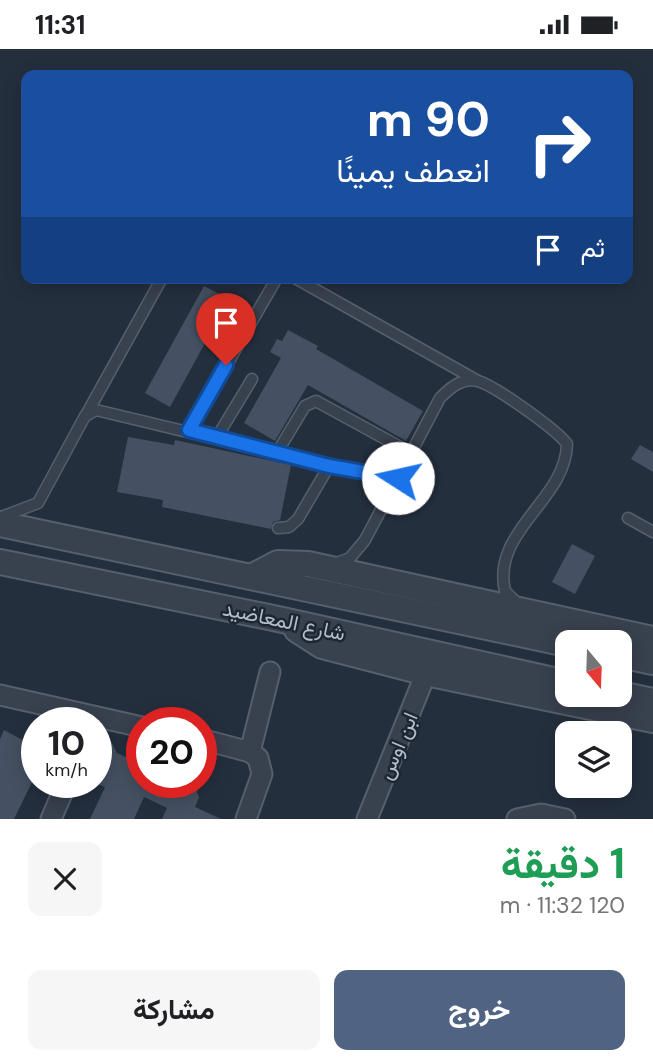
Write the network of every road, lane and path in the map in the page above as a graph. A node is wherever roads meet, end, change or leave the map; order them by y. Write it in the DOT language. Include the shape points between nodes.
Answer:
graph roads {
  1 [pos="159,284"];
  2 [pos="274,284"];
  3 [pos="306,284"];
  4 [pos="252,379"];
  5 [pos="478,381"];
  6 [pos="85,415"];
  7 [pos="189,430"];
  8 [pos="216,437"];
  9 [pos="230,440"];
  10 [pos="228,451"];
  11 [pos="278,451"];
  12 [pos="411,453"];
  13 [pos="329,466"];
  14 [pos="398,478"];
  15 [pos="0,517"];
  16 [pos="628,518"];
  17 [pos="0,524"];
  18 [pos="278,528"];
  19 [pos="653,532"];
  20 [pos="0,562"];
  21 [pos="321,566"];
  22 [pos="251,577"];
  23 [pos="529,612"];
  24 [pos="278,619"];
  25 [pos="555,641"];
  26 [pos="644,654"];
  27 [pos="270,672"];
  28 [pos="426,673"];
  29 [pos="555,680"];
  30 [pos="0,695"];
  31 [pos="632,697"];
  32 [pos="653,701"];
  33 [pos="45,707"];
  34 [pos="653,720"];
  35 [pos="217,744"];
  36 [pos="250,753"];
  37 [pos="60,798"];
  38 [pos="51,819"];
  39 [pos="246,819"];
  40 [pos="367,819"];
  41 [pos="517,819"];
  42 [pos="565,819"];
  1 -- 6 [label="lane"];
  2 -- 7 [label="lane"];
  3 -- 5 [label="lane"];
  4 -- 8 [label="lane"];
  5 -- 12 [label="lane" via="451,386"];
  5 -- 23 [label="lane" via="546,424 567,444 564,468 503,562 505,591"];
  6 -- 7 [label="lane" via="104,411"];
  6 -- 15 [label="lane" via="38,503"];
  7 -- 8 [label="lane"];
  8 -- 9 [label="lane"];
  9 -- 10 [label="lane"];
  9 -- 11 [label="lane"];
  11 -- 12 [label="lane" via="304,405 316,401"];
  11 -- 13 [label="lane"];
  12 -- 14 [label="lane"];
  13 -- 14 [label="lane"];
  13 -- 18 [label="lane" via="298,519 289,527"];
  14 -- 21 [label="lane" via="356,552 339,564"];
  16 -- 19 [label="lane"];
  17 -- 22 [label="street, شارع المعاضيد"];
  20 -- 24 [label="street, شارع المعاضيد"];
  21 -- 22 [label="street" via="278,563"];
  21 -- 23 [label="street"];
  22 -- 25 [label="street, شارع المعاضيد"];
  23 -- 26 [label="street"];
  24 -- 28 [label="street" via="323,646"];
  24 -- 29 [label="street, شارع المعاضيد"];
  27 -- 36 [label="street"];
  28 -- 34 [label="street"];
  28 -- 40 [label="street, ابن اوس"];
  30 -- 33 [label="street"];
  31 -- 32 [label="street"];
  35 -- 36 [label="street"];
  36 -- 39 [label="street" via="258,758 262,774"];
  37 -- 38 [label="street"];
  41 -- 42 [label="street" via="541,814"];
}
